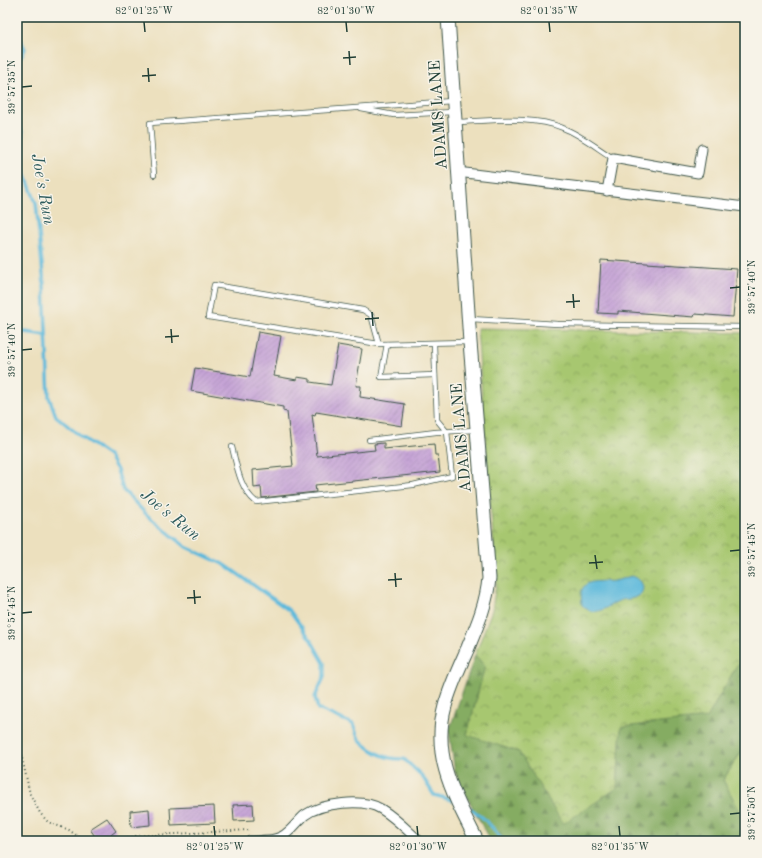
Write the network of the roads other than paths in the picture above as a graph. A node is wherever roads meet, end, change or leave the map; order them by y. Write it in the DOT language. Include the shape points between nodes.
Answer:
graph roads {
  1 [pos="448,17"];
  2 [pos="355,108"];
  3 [pos="454,111"];
  4 [pos="702,148"];
  5 [pos="613,158"];
  6 [pos="457,172"];
  7 [pos="154,176"];
  8 [pos="607,191"];
  9 [pos="745,207"];
  10 [pos="468,319"];
  11 [pos="745,327"];
  12 [pos="470,342"];
  13 [pos="379,344"];
  14 [pos="387,344"];
  15 [pos="434,344"];
  16 [pos="435,374"];
  17 [pos="477,430"];
  18 [pos="447,432"];
  19 [pos="369,440"];
  20 [pos="232,447"];
  21 [pos="283,839"];
  22 [pos="250,841"];
  23 [pos="419,841"];
  24 [pos="478,841"];
  1 -- 3 [label="street, ADAMS LANE"];
  2 -- 3 [label="lane"];
  2 -- 3 [label="lane" via="394,115"];
  2 -- 7 [label="lane" via="150,123"];
  3 -- 5 [label="lane" via="544,122 572,132"];
  3 -- 6 [label="street, ADAMS LANE"];
  4 -- 5 [label="street" via="698,173"];
  5 -- 8 [label="street"];
  6 -- 8 [label="street"];
  6 -- 10 [label="street, ADAMS LANE"];
  8 -- 9 [label="street"];
  10 -- 11 [label="lane" via="558,324"];
  10 -- 12 [label="street, ADAMS LANE"];
  12 -- 15 [label="lane"];
  12 -- 17 [label="street, ADAMS LANE"];
  13 -- 13 [label="lane" via="371,315 363,310 214,285 208,317"];
  13 -- 14 [label="lane"];
  14 -- 15 [label="lane"];
  14 -- 16 [label="lane" via="381,377"];
  15 -- 16 [label="lane"];
  16 -- 18 [label="lane" via="436,420"];
  17 -- 18 [label="lane"];
  17 -- 24 [label="street, ADAMS LANE" via="488,590 484,608 449,694 441,724 441,757 455,795"];
  18 -- 19 [label="lane"];
  18 -- 20 [label="lane" via="452,476 414,486 256,502 248,496 243,487"];
  21 -- 22 [label="street"];
  21 -- 23 [label="street" via="304,816 318,808 354,803 380,808 395,818"];
}
